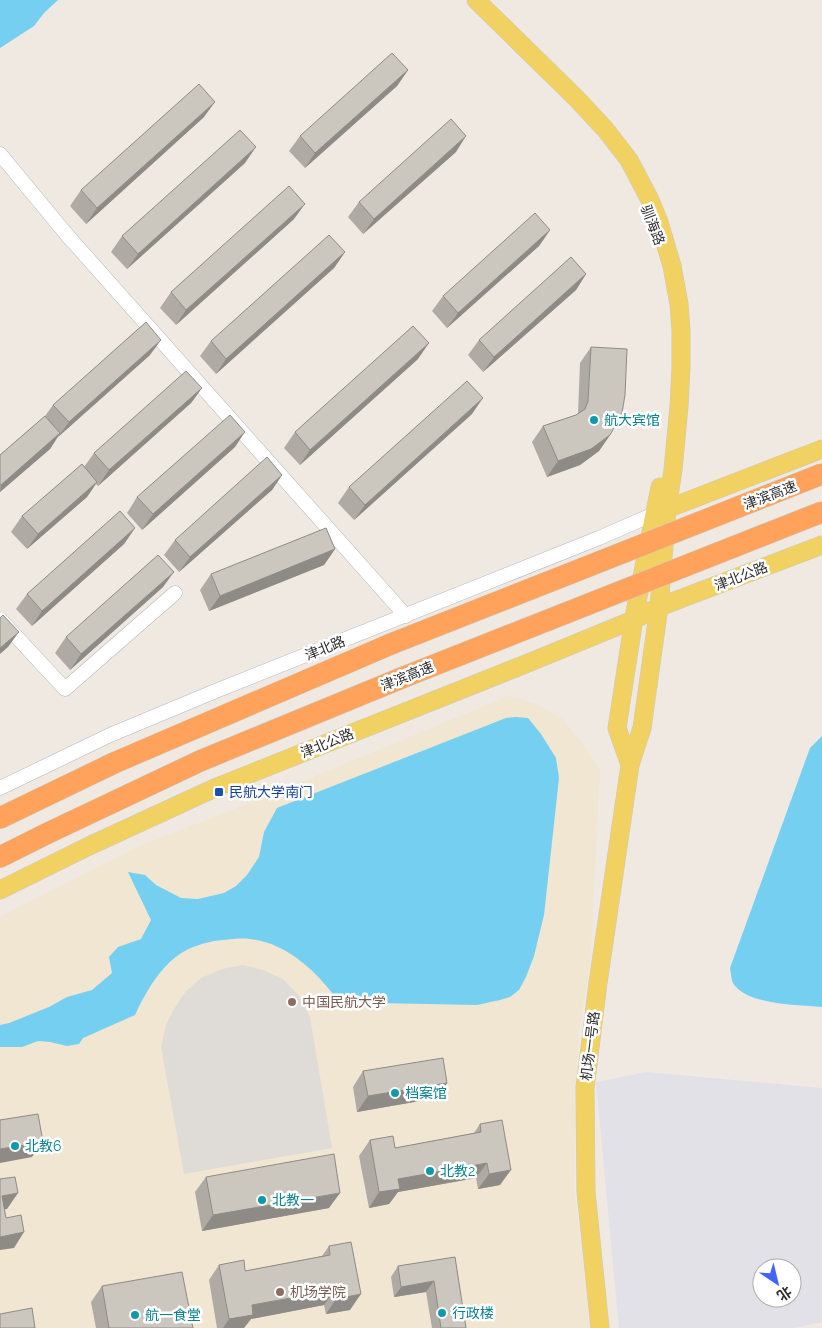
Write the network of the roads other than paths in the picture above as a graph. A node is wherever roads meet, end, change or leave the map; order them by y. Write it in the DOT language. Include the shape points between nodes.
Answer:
graph roads {
  1 [pos="467,0"];
  2 [pos="476,0"];
  3 [pos="0,154"];
  4 [pos="822,449"];
  5 [pos="822,474"];
  6 [pos="660,512"];
  7 [pos="822,512"];
  8 [pos="822,545"];
  9 [pos="175,593"];
  10 [pos="659,607"];
  11 [pos="406,616"];
  12 [pos="634,616"];
  13 [pos="0,618"];
  14 [pos="630,765"];
  15 [pos="0,788"];
  16 [pos="0,818"];
  17 [pos="0,857"];
  18 [pos="0,881"];
  19 [pos="0,890"];
  20 [pos="600,1328"];
  1 -- 6 [label="main road, 驯海路" via="561,90 609,143 637,188 659,238 674,311 675,361"];
  2 -- 6 [label="main road, 驯海路" via="605,129 629,160 659,222 676,284 681,330 673,470"];
  3 -- 11 [label="street" via="67,235"];
  4 -- 6 [label="main road"];
  5 -- 16 [label="highway, 津滨高速, bridge" via="391,644 114,763"];
  6 -- 10 [label="main road"];
  6 -- 11 [label="street, 津北路"];
  6 -- 12 [label="main road"];
  7 -- 17 [label="highway, 津滨高速, bridge" via="200,761"];
  8 -- 10 [label="main road, 津北公路"];
  9 -- 13 [label="street" via="65,689"];
  10 -- 12 [label="main road, 津北公路"];
  10 -- 14 [label="main road, 机场一号路" via="642,728"];
  11 -- 15 [label="street, 津北路" via="110,735"];
  12 -- 14 [label="main road, 机场一号路" via="617,728"];
  12 -- 18 [label="main road, 津北公路" via="210,784"];
  12 -- 19 [label="main road, 津北公路" via="217,787"];
  14 -- 20 [label="main road, 机场一号路" via="585,1088 586,1192"];
}
